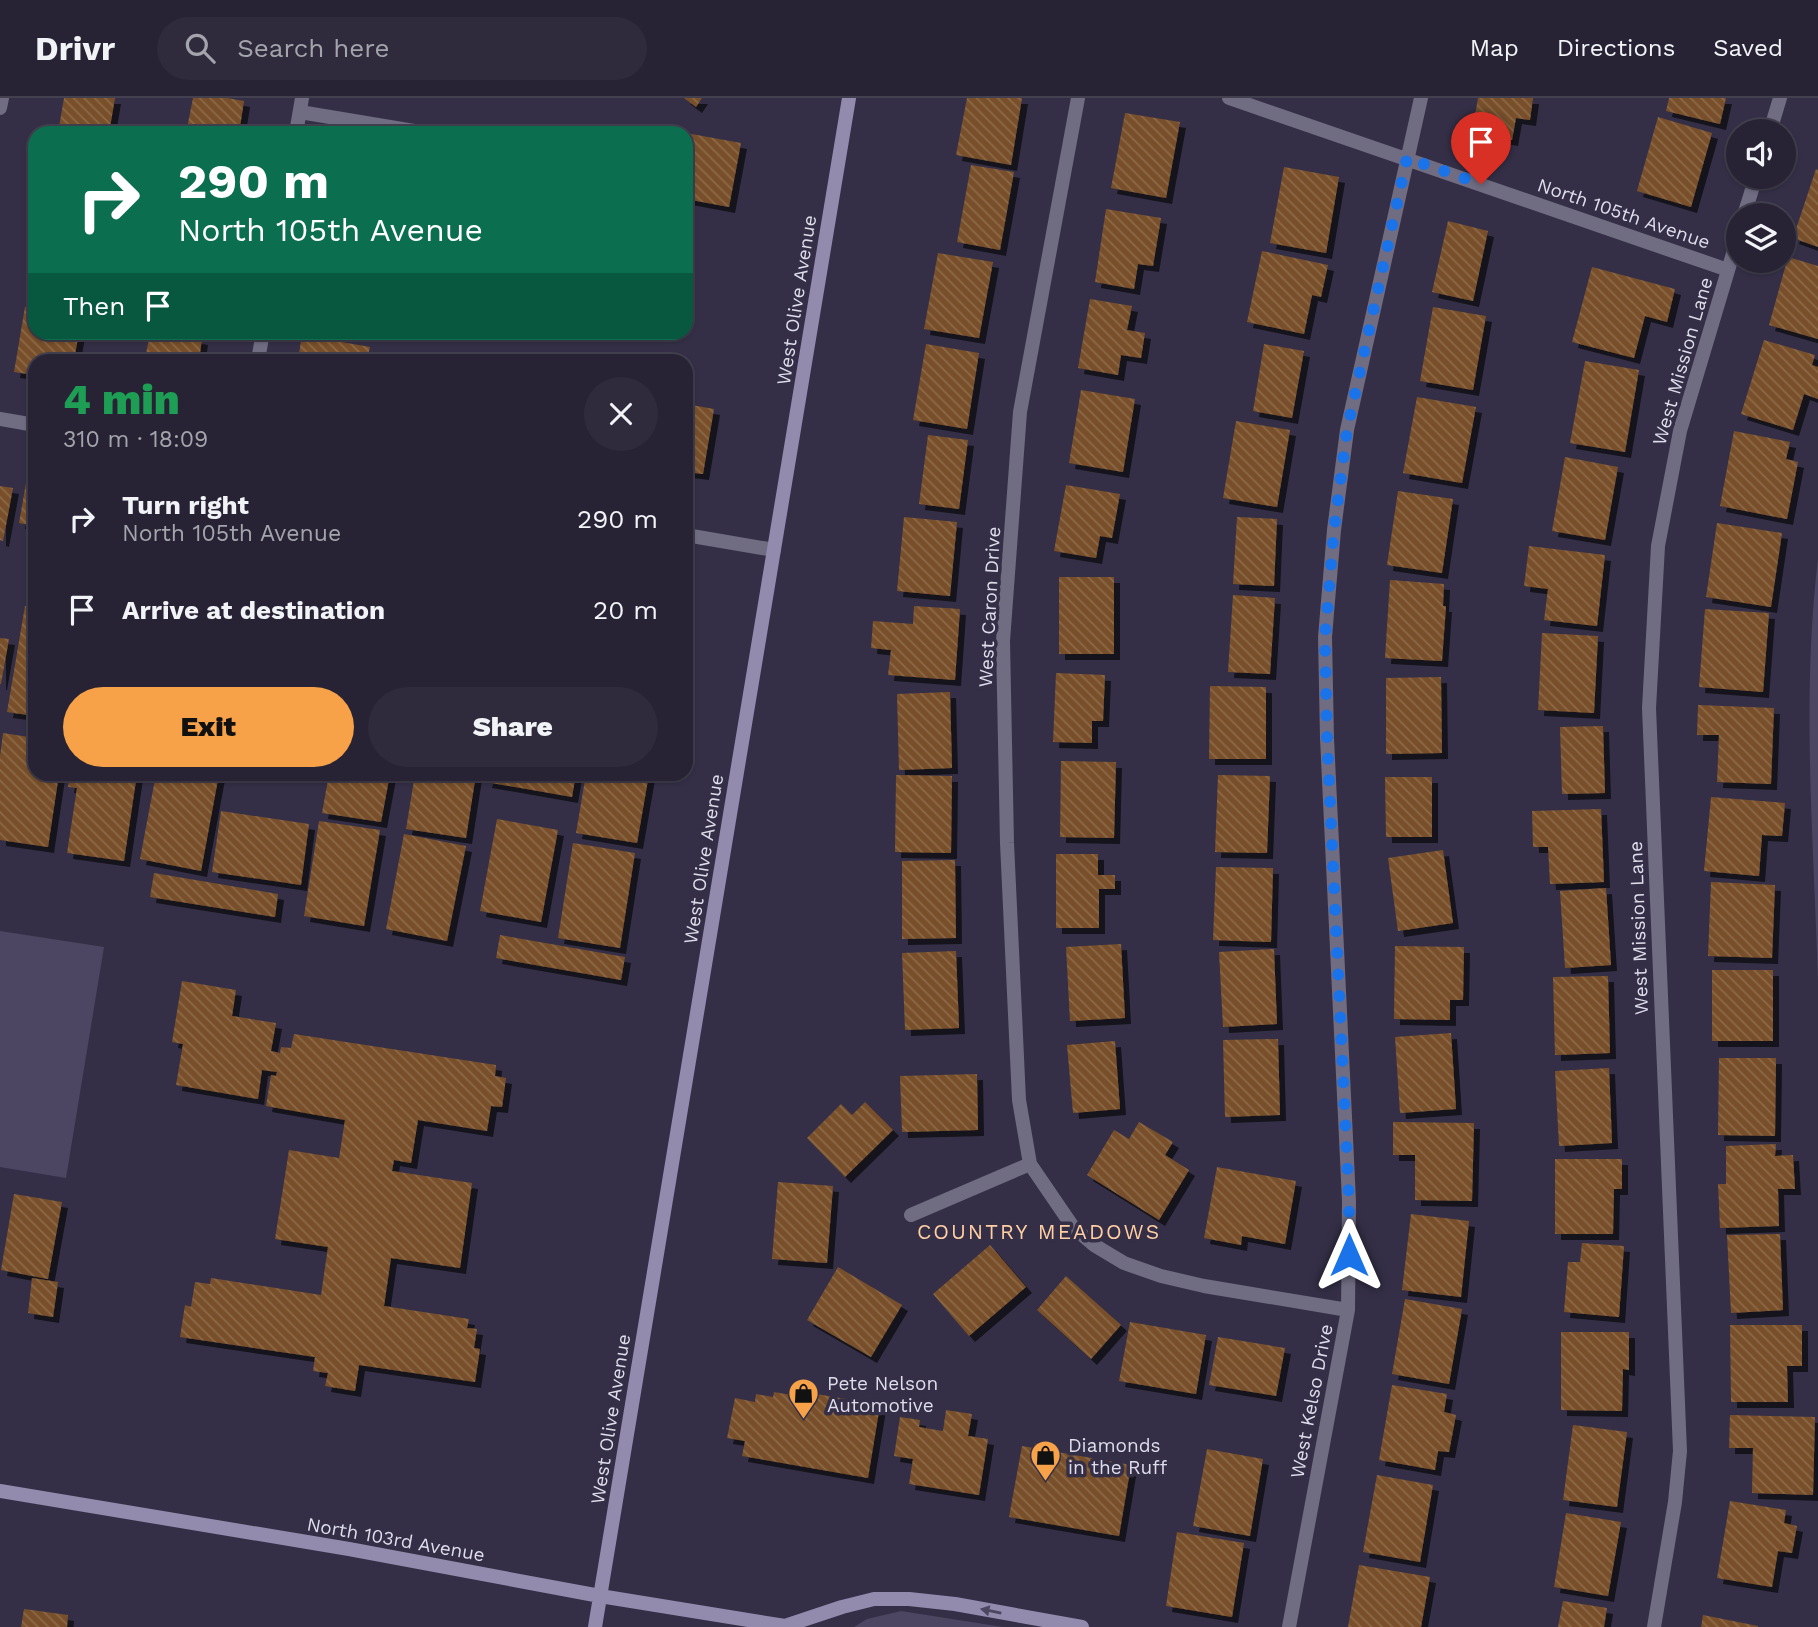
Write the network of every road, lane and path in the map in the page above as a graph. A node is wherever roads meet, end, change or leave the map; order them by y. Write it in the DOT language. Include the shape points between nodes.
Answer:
graph roads {
  1 [pos="2,98"];
  2 [pos="849,98"];
  3 [pos="1078,98"];
  4 [pos="1229,98"];
  5 [pos="1421,98"];
  6 [pos="1780,98"];
  7 [pos="301,105"];
  8 [pos="0,108"];
  9 [pos="1774,119"];
  10 [pos="297,126"];
  11 [pos="395,126"];
  12 [pos="1407,158"];
  13 [pos="1726,269"];
  14 [pos="1727,273"];
  15 [pos="0,419"];
  16 [pos="28,424"];
  17 [pos="693,536"];
  18 [pos="774,550"];
  19 [pos="1030,1164"];
  20 [pos="911,1215"];
  21 [pos="1348,1310"];
  22 [pos="0,1491"];
  23 [pos="600,1596"];
  24 [pos="785,1626"];
  25 [pos="595,1627"];
  26 [pos="1082,1627"];
  27 [pos="1289,1627"];
  28 [pos="1654,1627"];
  1 -- 8 [label="street"];
  2 -- 18 [label="main road, West Olive Avenue"];
  3 -- 19 [label="street, West Caron Drive" via="1020,412 1003,641 1019,1100"];
  4 -- 12 [label="street, North 105th Avenue"];
  5 -- 12 [label="street, West Kelso Drive"];
  6 -- 9 [label="street"];
  7 -- 10 [label="street"];
  7 -- 11 [label="street"];
  12 -- 13 [label="street, North 105th Avenue"];
  12 -- 21 [label="street, West Kelso Drive" via="1347,430 1325,637 1349,1201"];
  14 -- 28 [label="street, West Mission Lane" via="1681,431 1658,546 1651,627 1650,736 1680,1451"];
  15 -- 16 [label="street"];
  17 -- 18 [label="street"];
  18 -- 23 [label="main road, West Olive Avenue"];
  19 -- 20 [label="street"];
  19 -- 21 [label="street, West Caron Drive" via="1073,1227 1124,1263 1204,1286"];
  21 -- 27 [label="street, West Kelso Drive"];
  22 -- 23 [label="main road, North 103rd Avenue"];
  23 -- 24 [label="main road, North 103rd Avenue"];
  23 -- 25 [label="main road, West Olive Avenue"];
  26 -- 24 [label="main road, North 103rd Avenue, one-way" via="909,1599 874,1599"];
}
